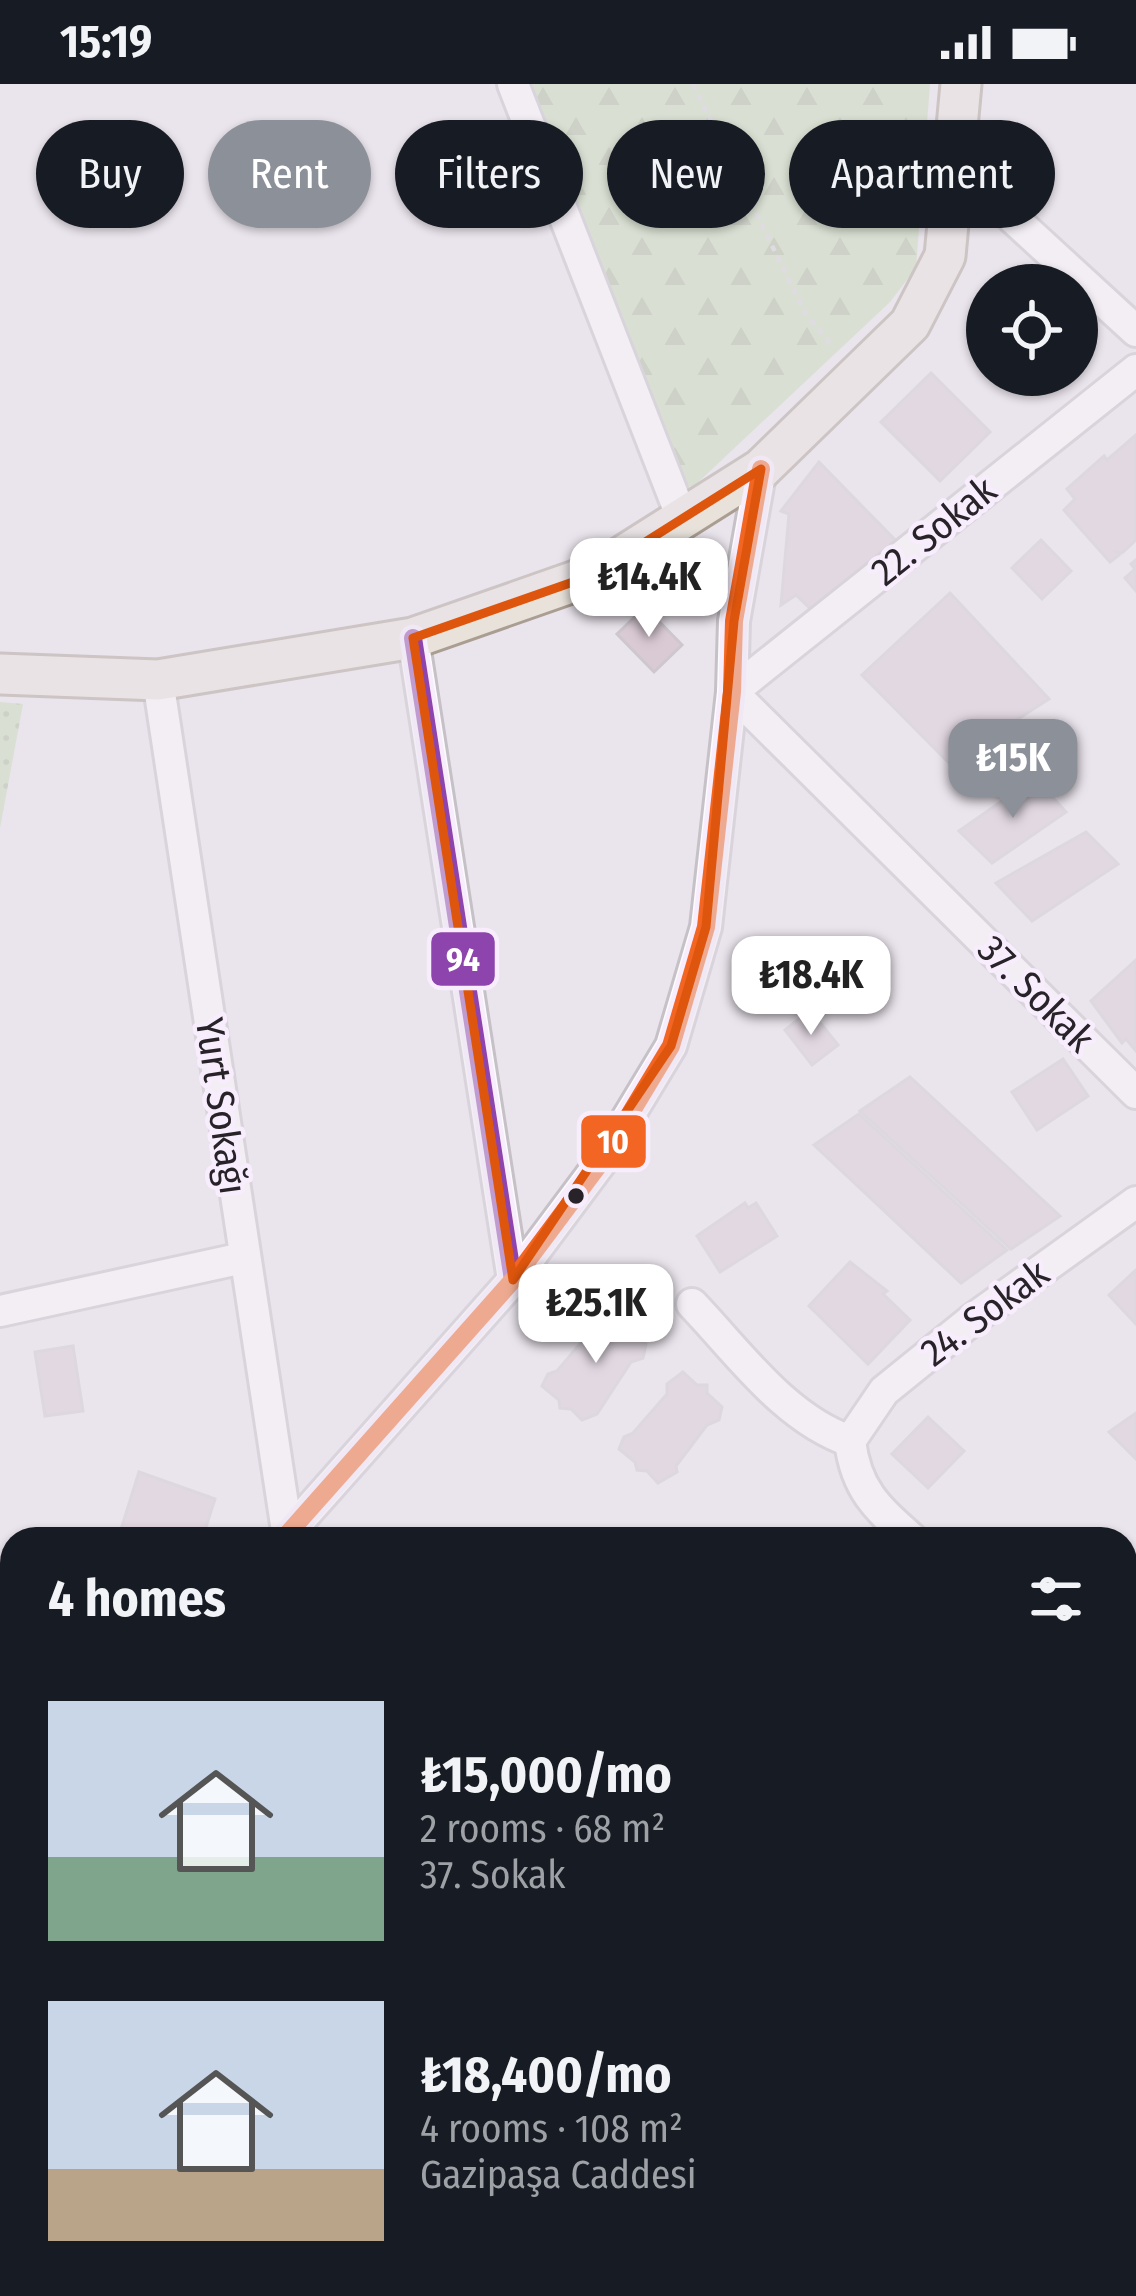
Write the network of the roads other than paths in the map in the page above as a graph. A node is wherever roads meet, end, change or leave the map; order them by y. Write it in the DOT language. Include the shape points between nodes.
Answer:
graph roads {
  1 [pos="513,84"];
  2 [pos="961,84"];
  3 [pos="958,120"];
  4 [pos="948,228"];
  5 [pos="1024,228"];
  6 [pos="1136,331"];
  7 [pos="1136,370"];
  8 [pos="761,469"];
  9 [pos="682,518"];
  10 [pos="413,638"];
  11 [pos="0,674"];
  12 [pos="158,680"];
  13 [pos="731,692"];
  14 [pos="1136,1093"];
  15 [pos="1136,1202"];
  16 [pos="243,1258"];
  17 [pos="513,1280"];
  18 [pos="692,1304"];
  19 [pos="0,1311"];
  20 [pos="850,1441"];
  21 [pos="284,1527"];
  22 [pos="292,1527"];
  23 [pos="899,1527"];
  1 -- 9 [label="street"];
  2 -- 3 [label="main road"];
  4 -- 8 [label="main road" via="945,256 910,324"];
  5 -- 6 [label="street"];
  7 -- 13 [label="street, 22. Sokak"];
  8 -- 9 [label="main road"];
  8 -- 13 [label="street" via="734,621"];
  9 -- 10 [label="main road" via="592,575"];
  10 -- 12 [label="main road"];
  10 -- 17 [label="street"];
  11 -- 12 [label="main road"];
  12 -- 16 [label="street, Yurt Sokağı"];
  13 -- 14 [label="street, 37. Sokak"];
  13 -- 17 [label="street" via="706,927 670,1046 602,1162"];
  15 -- 20 [label="street, 24. Sokak" via="884,1391"];
  16 -- 19 [label="street"];
  16 -- 21 [label="street, Yurt Sokağı"];
  17 -- 22 [label="street"];
  18 -- 20 [label="street" via="783,1400 822,1431"];
  20 -- 23 [label="street" via="858,1480"];
}
